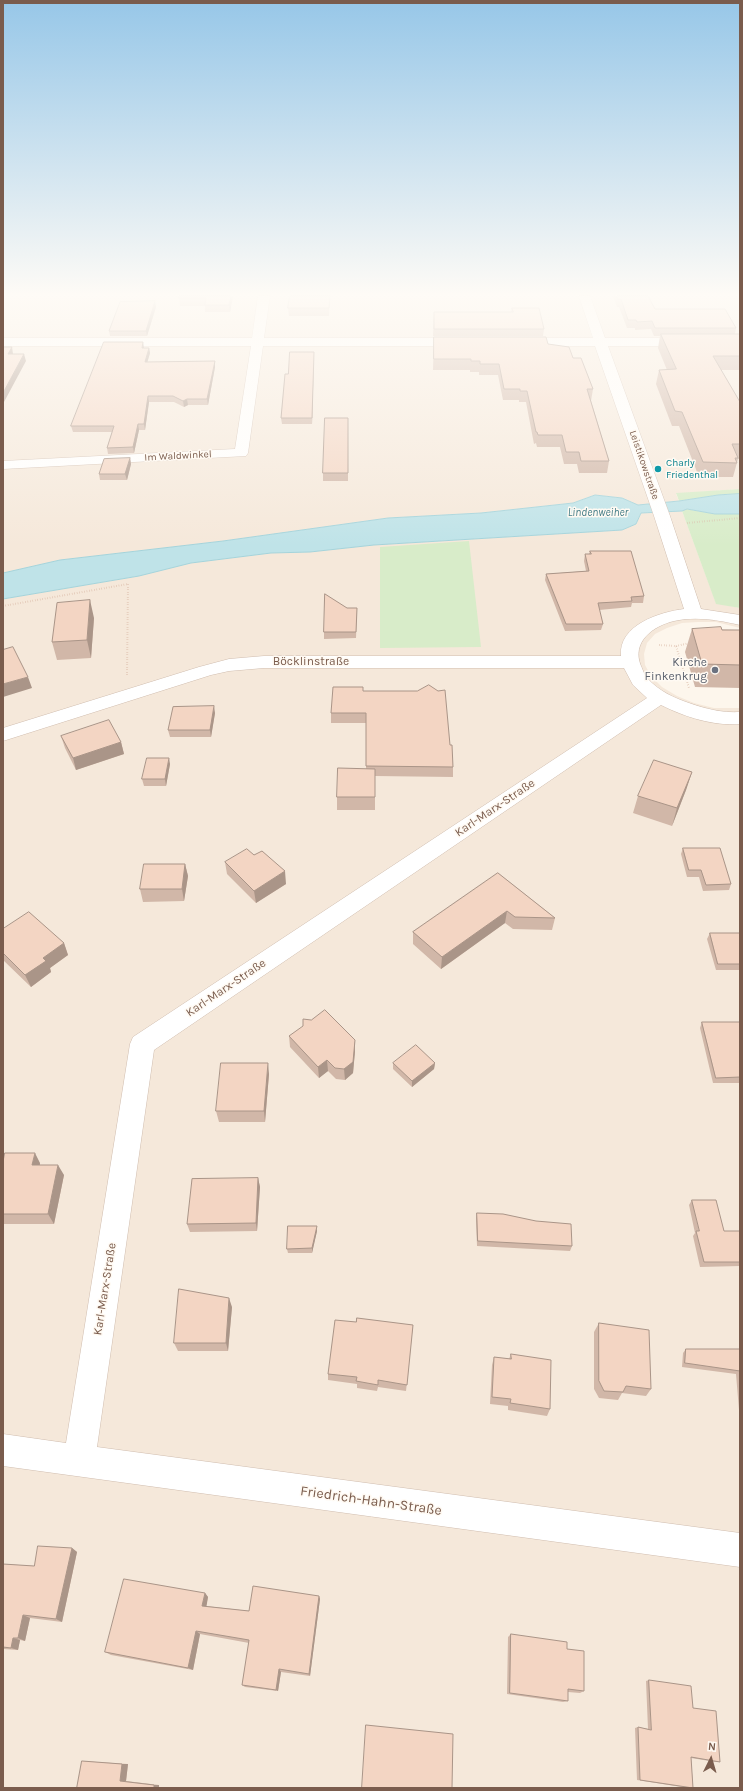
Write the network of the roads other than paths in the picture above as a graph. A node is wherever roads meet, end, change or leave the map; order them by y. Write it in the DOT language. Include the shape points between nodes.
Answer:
graph roads {
  1 [pos="251,380"];
  2 [pos="613,380"];
  3 [pos="3,465"];
  4 [pos="694,613"];
  5 [pos="740,620"];
  6 [pos="629,662"];
  7 [pos="660,698"];
  8 [pos="739,722"];
  9 [pos="3,735"];
  10 [pos="3,1450"];
  11 [pos="79,1461"];
  12 [pos="740,1550"];
  1 -- 3 [label="street, Im Waldwinkel" via="241,453"];
  2 -- 4 [label="street, Leistikowstraße"];
  4 -- 5 [label="street"];
  4 -- 6 [label="street" via="665,617 644,628 631,643"];
  6 -- 7 [label="street" via="639,681"];
  6 -- 9 [label="street, Böcklinstraße" via="264,662 229,665"];
  7 -- 8 [label="street" via="696,714"];
  7 -- 11 [label="street, Karl-Marx-Straße" via="142,1044"];
  10 -- 11 [label="street, Friedrich-Hahn-Straße"];
  11 -- 12 [label="street, Friedrich-Hahn-Straße"];
}
